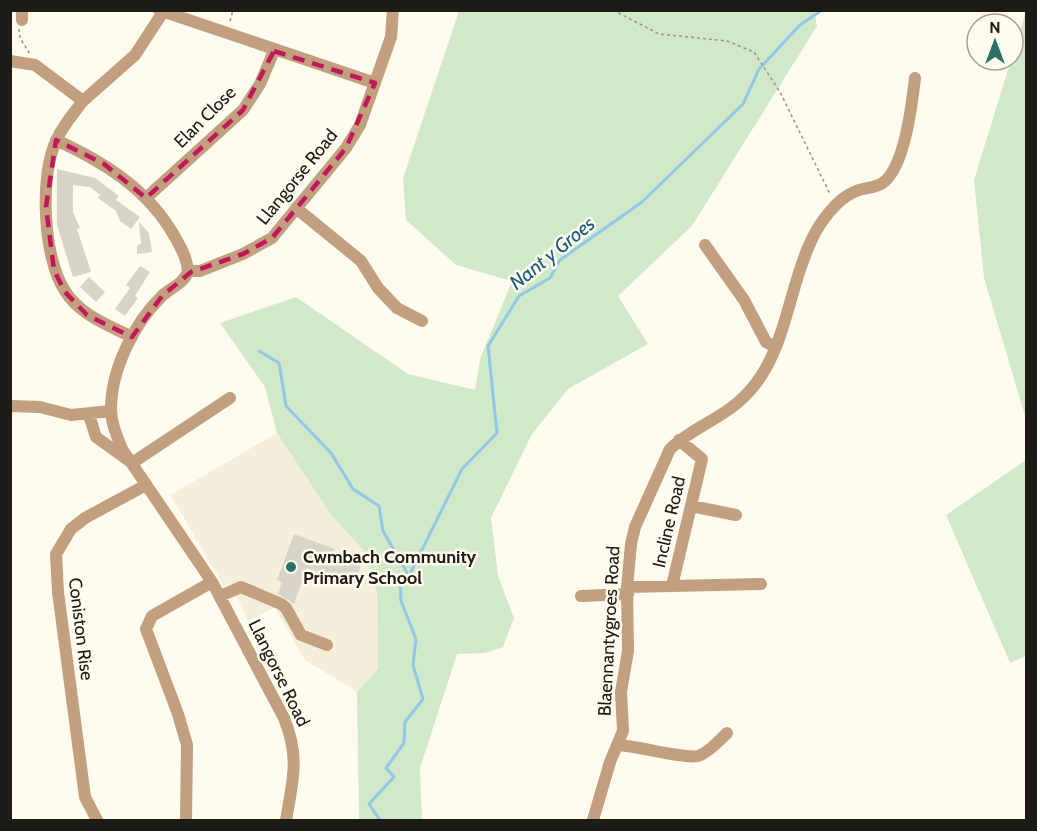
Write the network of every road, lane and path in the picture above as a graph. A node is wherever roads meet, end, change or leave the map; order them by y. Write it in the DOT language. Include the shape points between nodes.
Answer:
graph roads {
  1 [pos="393,10"];
  2 [pos="613,10"];
  3 [pos="10,11"];
  4 [pos="161,11"];
  5 [pos="21,14"];
  6 [pos="274,51"];
  7 [pos="31,55"];
  8 [pos="10,61"];
  9 [pos="915,78"];
  10 [pos="375,83"];
  11 [pos="83,101"];
  12 [pos="56,140"];
  13 [pos="146,198"];
  14 [pos="837,206"];
  15 [pos="296,208"];
  16 [pos="705,245"];
  17 [pos="188,271"];
  18 [pos="422,321"];
  19 [pos="132,338"];
  20 [pos="775,347"];
  21 [pos="230,398"];
  22 [pos="10,406"];
  23 [pos="111,411"];
  24 [pos="89,415"];
  25 [pos="679,440"];
  26 [pos="132,463"];
  27 [pos="146,485"];
  28 [pos="691,506"];
  29 [pos="736,515"];
  30 [pos="212,582"];
  31 [pos="761,584"];
  32 [pos="672,586"];
  33 [pos="627,591"];
  34 [pos="220,596"];
  35 [pos="581,596"];
  36 [pos="327,645"];
  37 [pos="727,733"];
  38 [pos="619,745"];
  39 [pos="96,820"];
  40 [pos="186,820"];
  41 [pos="286,820"];
  42 [pos="593,820"];
  1 -- 10 [label="street, Llangorse Road" via="391,37"];
  2 -- 14 [label="path" via="659,34 726,41 754,52 780,92 817,173"];
  3 -- 5 [label="street"];
  4 -- 6 [label="street"];
  4 -- 11 [label="street" via="135,55"];
  5 -- 7 [label="path" via="20,38"];
  6 -- 10 [label="street"];
  6 -- 13 [label="street, Elan Close" via="243,110"];
  8 -- 11 [label="street" via="35,65"];
  9 -- 14 [label="street, Blaennantygroes Road" via="905,138 893,171 886,181 856,191"];
  10 -- 15 [label="street, Llangorse Road" via="360,125 346,148"];
  11 -- 12 [label="street"];
  12 -- 13 [label="street" via="104,164"];
  12 -- 19 [label="street" via="48,172 46,207 54,270 65,292 87,315"];
  13 -- 17 [label="street" via="171,230"];
  14 -- 20 [label="street, Blaennantygroes Road" via="812,238"];
  15 -- 17 [label="street, Llangorse Road" via="272,238 200,271"];
  15 -- 18 [label="street" via="361,261 397,308"];
  16 -- 20 [label="street" via="744,300 765,342"];
  17 -- 19 [label="street, Llangorse Road" via="162,296"];
  19 -- 23 [label="street, Llangorse Road" via="119,366"];
  20 -- 25 [label="street, Blaennantygroes Road" via="756,384 743,399 726,414"];
  21 -- 26 [label="street"];
  22 -- 24 [label="street"];
  23 -- 24 [label="street"];
  23 -- 26 [label="street, Llangorse Road" via="117,437"];
  24 -- 26 [label="street, Llangorse Road" via="96,438"];
  25 -- 28 [label="street, Incline Road" via="702,459"];
  25 -- 33 [label="street, Blaennantygroes Road" via="670,449 635,527"];
  26 -- 27 [label="street, Llangorse Road"];
  27 -- 30 [label="street, Llangorse Road"];
  27 -- 39 [label="street, Coniston Rise" via="84,518 71,529 57,554 58,592 85,797"];
  28 -- 29 [label="street"];
  28 -- 32 [label="street, Incline Road"];
  30 -- 34 [label="street, Llangorse Road"];
  30 -- 40 [label="street" via="152,616 146,629 187,744"];
  31 -- 32 [label="street"];
  32 -- 33 [label="street"];
  33 -- 35 [label="street"];
  33 -- 38 [label="street, Blaennantygroes Road" via="628,651 621,692 623,731"];
  34 -- 36 [label="street" via="241,587 250,589 286,608 301,634"];
  34 -- 41 [label="street, Llangorse Road" via="291,736 296,760"];
  37 -- 38 [label="street" via="704,753 693,756"];
  38 -- 42 [label="street, Blaennantygroes Road"];
}
